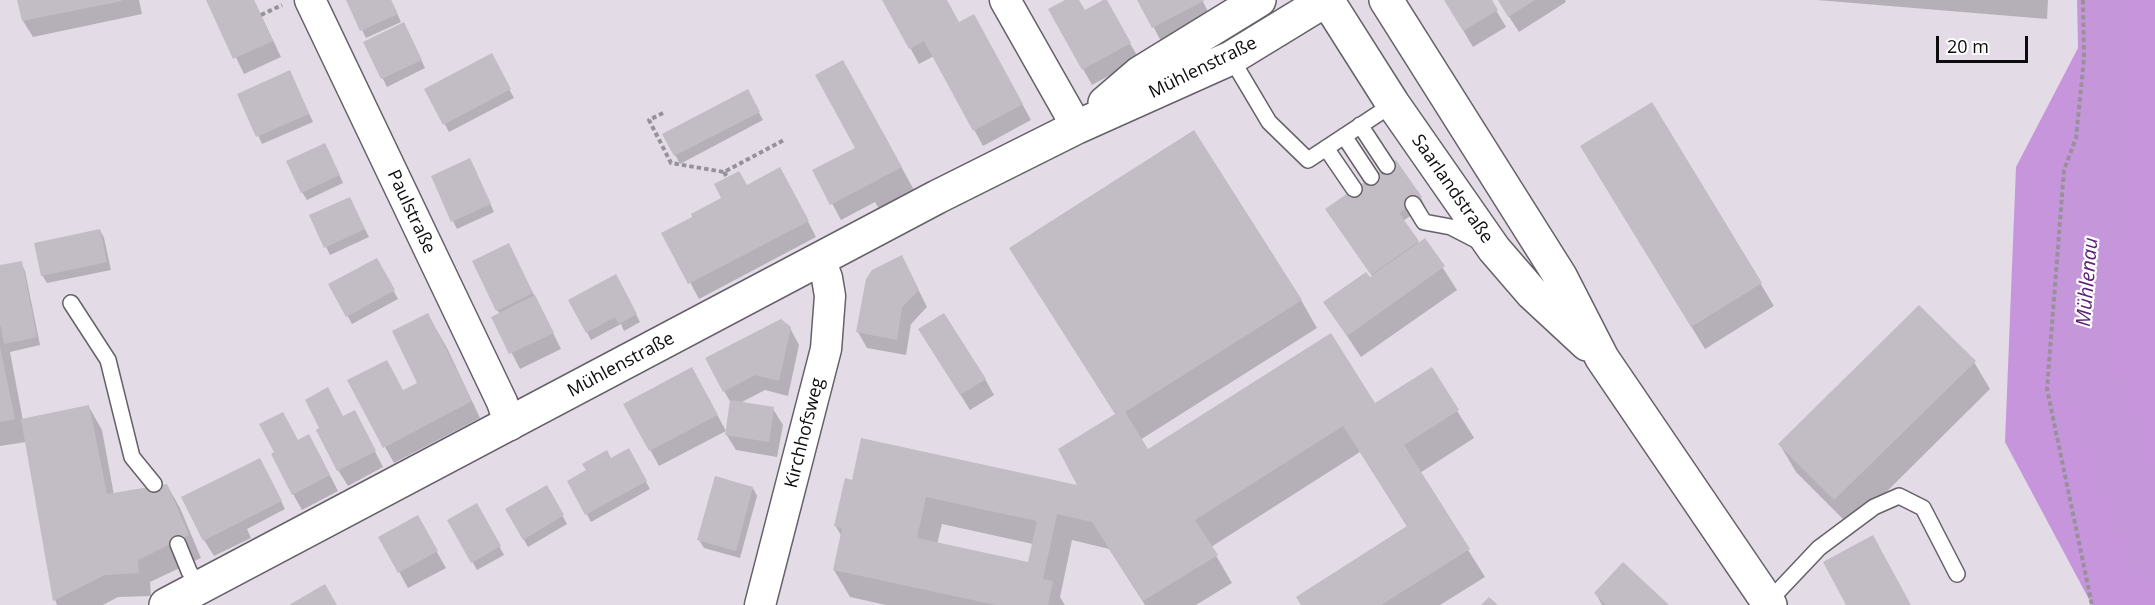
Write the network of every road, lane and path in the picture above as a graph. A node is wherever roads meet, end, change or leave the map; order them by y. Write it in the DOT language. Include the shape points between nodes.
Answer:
graph roads {
  1 [pos="1005,0"];
  2 [pos="1259,0"];
  3 [pos="1327,0"];
  4 [pos="1386,0"];
  5 [pos="2083,0"];
  6 [pos="298,2"];
  7 [pos="261,15"];
  8 [pos="1231,58"];
  9 [pos="1393,104"];
  10 [pos="663,113"];
  11 [pos="1360,125"];
  12 [pos="1077,128"];
  13 [pos="1344,136"];
  14 [pos="784,140"];
  15 [pos="1326,148"];
  16 [pos="1387,166"];
  17 [pos="724,172"];
  18 [pos="727,177"];
  19 [pos="1371,177"];
  20 [pos="1354,189"];
  21 [pos="1413,204"];
  22 [pos="1494,249"];
  23 [pos="820,259"];
  24 [pos="71,303"];
  25 [pos="1602,358"];
  26 [pos="510,425"];
  27 [pos="154,484"];
  28 [pos="178,544"];
  29 [pos="1957,574"];
  30 [pos="199,588"];
  31 [pos="1769,603"];
  32 [pos="166,605"];
  33 [pos="760,605"];
  34 [pos="2092,605"];
  1 -- 12 [label="street"];
  2 -- 12 [label="main road, Mühlenstraße" via="1140,73"];
  3 -- 8 [label="main road, Mühlenstraße"];
  3 -- 9 [label="main road, Saarlandstraße"];
  4 -- 25 [label="main road, Saarlandstraße" via="1560,276"];
  5 -- 34 [label="path" via="2084,59 2076,138 2064,170 2047,389"];
  6 -- 7 [label="path"];
  6 -- 26 [label="street, Paulstraße" via="502,402"];
  8 -- 12 [label="main road, Mühlenstraße"];
  8 -- 15 [label="lane" via="1269,122 1308,160"];
  9 -- 11 [label="lane"];
  9 -- 22 [label="main road, Saarlandstraße"];
  10 -- 17 [label="path" via="649,120 671,163"];
  11 -- 13 [label="lane"];
  11 -- 16 [label="lane"];
  12 -- 23 [label="main road, Mühlenstraße"];
  13 -- 15 [label="lane"];
  13 -- 19 [label="lane"];
  14 -- 17 [label="path"];
  15 -- 20 [label="lane"];
  17 -- 18 [label="path"];
  21 -- 22 [label="lane" via="1424,222 1451,227"];
  22 -- 25 [label="main road, Saarlandstraße" via="1532,294"];
  23 -- 26 [label="main road, Mühlenstraße"];
  23 -- 33 [label="street, Kirchhofsweg" via="830,296 826,349"];
  24 -- 27 [label="lane" via="108,360 132,457"];
  25 -- 31 [label="main road, Saarlandstraße"];
  26 -- 30 [label="main road, Mühlenstraße"];
  28 -- 30 [label="lane"];
  29 -- 31 [label="lane" via="1923,508 1899,496 1874,507 1819,548"];
  30 -- 32 [label="main road, Mühlenstraße"];
}
